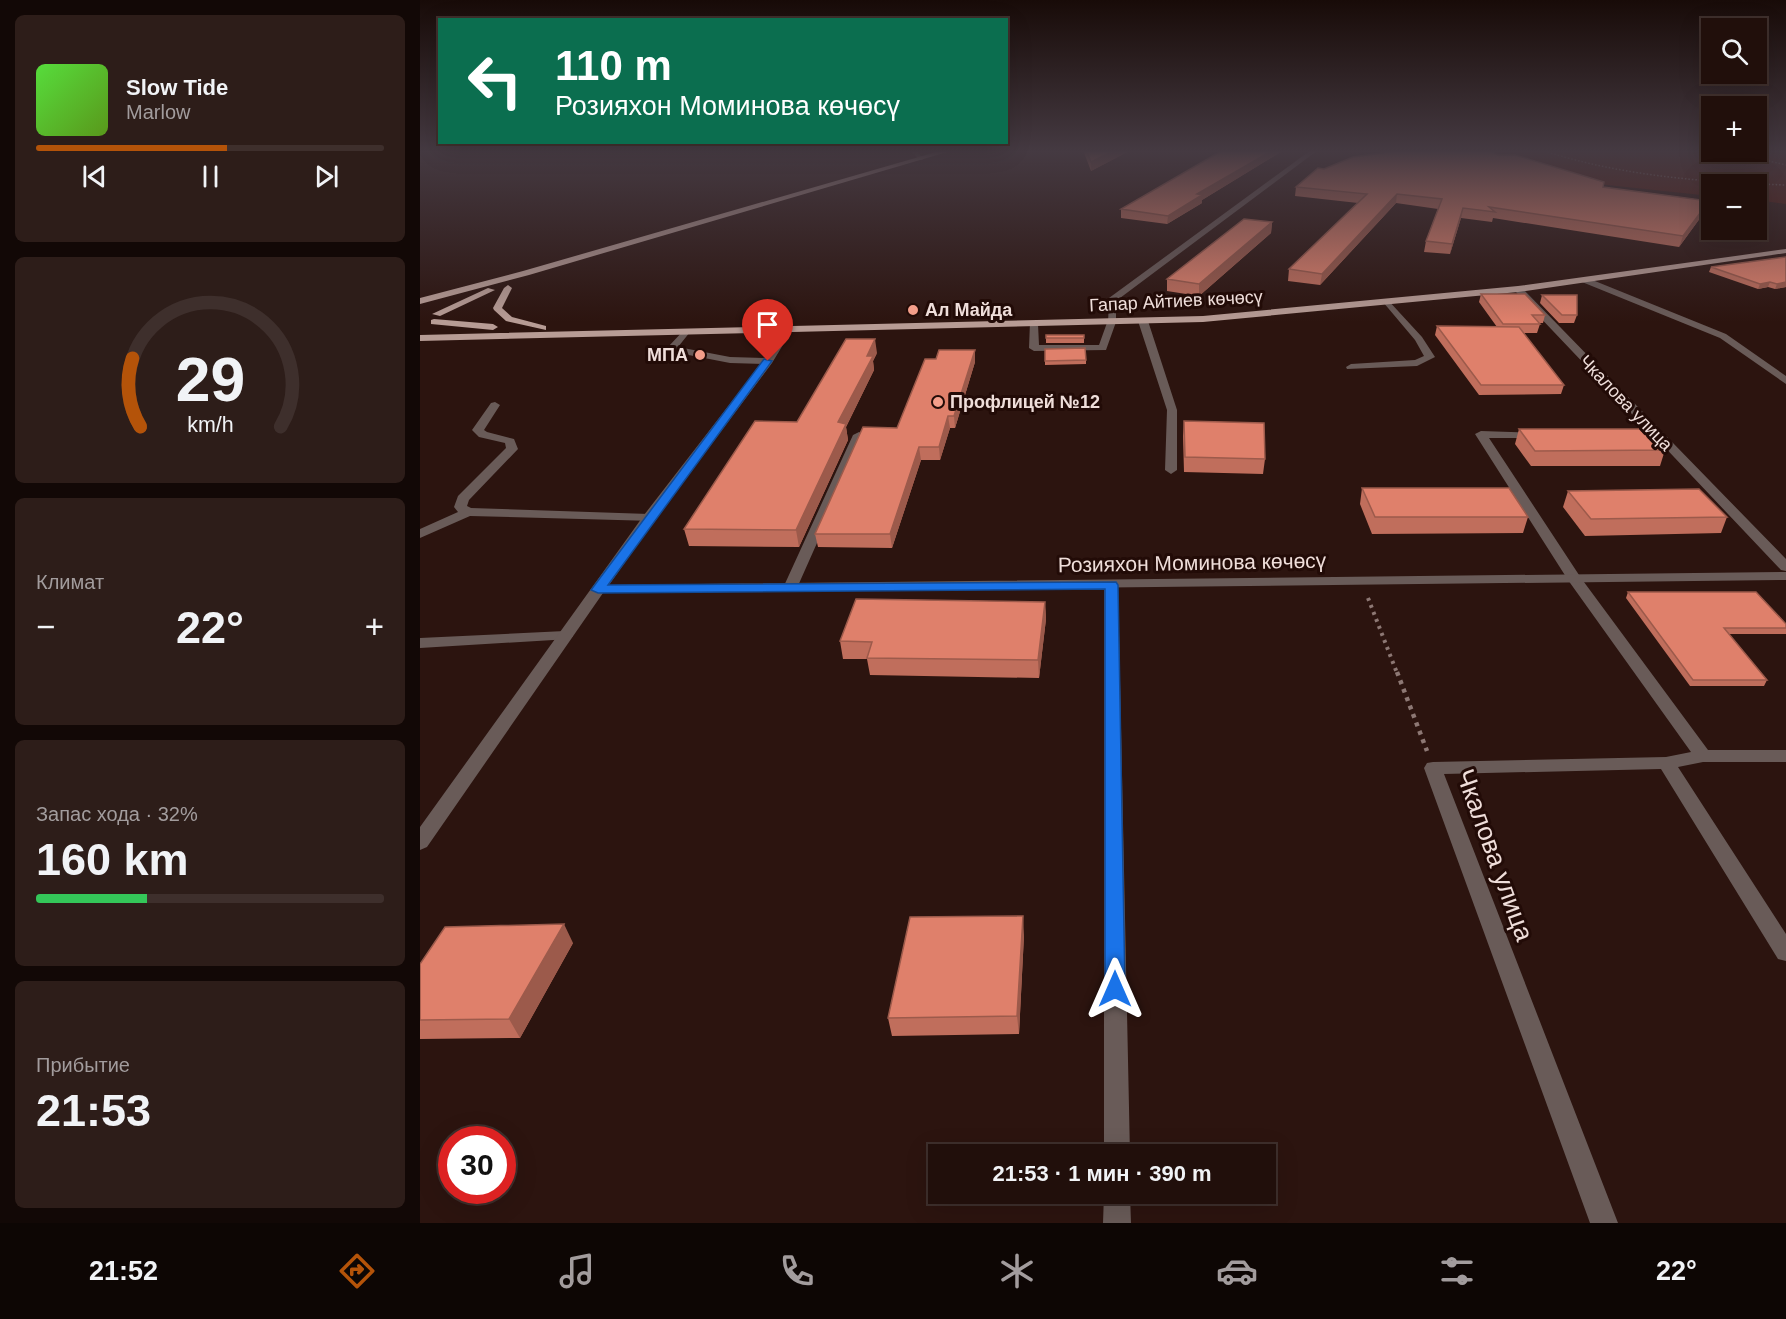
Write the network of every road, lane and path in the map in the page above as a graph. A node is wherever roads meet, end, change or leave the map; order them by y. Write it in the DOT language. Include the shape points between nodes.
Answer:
graph roads {
  1 [pos="754,207"];
  2 [pos="1238,207"];
  3 [pos="1786,251"];
  4 [pos="526,273"];
  5 [pos="517,278"];
  6 [pos="1586,280"];
  7 [pos="508,288"];
  8 [pos="1518,289"];
  9 [pos="420,301"];
  10 [pos="1387,302"];
  11 [pos="420,309"];
  12 [pos="436,319"];
  13 [pos="1143,321"];
  14 [pos="1112,322"];
  15 [pos="1033,324"];
  16 [pos="420,330"];
  17 [pos="787,330"];
  18 [pos="686,332"];
  19 [pos="565,333"];
  20 [pos="579,333"];
  21 [pos="420,338"];
  22 [pos="768,361"];
  23 [pos="1351,367"];
  24 [pos="1786,381"];
  25 [pos="495,405"];
  26 [pos="859,435"];
  27 [pos="1552,435"];
  28 [pos="1622,435"];
  29 [pos="1657,435"];
  30 [pos="1171,470"];
  31 [pos="468,512"];
  32 [pos="649,518"];
  33 [pos="420,534"];
  34 [pos="1786,567"];
  35 [pos="1786,576"];
  36 [pos="1575,580"];
  37 [pos="1362,582"];
  38 [pos="1112,585"];
  39 [pos="790,588"];
  40 [pos="598,590"];
  41 [pos="565,636"];
  42 [pos="420,643"];
  43 [pos="1703,756"];
  44 [pos="1786,756"];
  45 [pos="1666,763"];
  46 [pos="1433,768"];
  47 [pos="420,842"];
  48 [pos="1786,952"];
  49 [pos="1117,1144"];
  50 [pos="1117,1204"];
  51 [pos="1117,1223"];
  52 [pos="1604,1223"];
  1 -- 4 [label="main road"];
  2 -- 14 [label="street" via="1112,300"];
  3 -- 6 [label="main road, Гапар Айтиев көчөсү"];
  4 -- 5 [label="main road"];
  4 -- 9 [label="main road"];
  5 -- 7 [label="main road"];
  5 -- 12 [label="main road"];
  6 -- 8 [label="main road, Гапар Айтиев көчөсү"];
  6 -- 24 [label="street" via="1723,336"];
  7 -- 12 [label="main road" via="475,308"];
  7 -- 20 [label="main road" via="497,308 503,315 532,326"];
  8 -- 10 [label="main road, Гапар Айтиев көчөсү"];
  8 -- 29 [label="street, Чкалова улица"];
  10 -- 13 [label="main road, Гапар Айтиев көчөсү"];
  10 -- 23 [label="street" via="1430,357 1417,363"];
  11 -- 12 [label="main road, Гапар Айтиев көчөсү"];
  12 -- 16 [label="main road"];
  12 -- 19 [label="main road, Гапар Айтиев көчөсү"];
  13 -- 14 [label="main road, Гапар Айтиев көчөсү"];
  13 -- 30 [label="street" via="1172,410"];
  14 -- 15 [label="main road, Гапар Айтиев көчөсү"];
  14 -- 15 [label="street" via="1103,348 1034,348"];
  15 -- 17 [label="main road, Гапар Айтиев көчөсү"];
  17 -- 18 [label="main road, Гапар Айтиев көчөсү"];
  17 -- 22 [label="street"];
  18 -- 20 [label="main road, Гапар Айтиев көчөсү"];
  18 -- 22 [label="street" via="671,349 730,360"];
  19 -- 20 [label="main road, Гапар Айтиев көчөсү"];
  19 -- 21 [label="main road, Гапар Айтиев көчөсү"];
  22 -- 32 [label="street"];
  25 -- 31 [label="street" via="478,430 483,435 510,441 512,448 463,499 460,507"];
  26 -- 39 [label="street"];
  27 -- 36 [label="street" via="1481,434"];
  28 -- 29 [label="street"];
  29 -- 34 [label="street, Чкалова улица"];
  31 -- 32 [label="street"];
  31 -- 33 [label="street"];
  32 -- 40 [label="street"];
  35 -- 36 [label="street, Розияхон Моминова көчөсү"];
  36 -- 37 [label="street, Розияхон Моминова көчөсү"];
  36 -- 43 [label="street"];
  37 -- 38 [label="street, Розияхон Моминова көчөсү"];
  37 -- 46 [label="path"];
  38 -- 39 [label="street, Розияхон Моминова көчөсү"];
  38 -- 49 [label="street"];
  39 -- 40 [label="street, Розияхон Моминова көчөсү"];
  40 -- 41 [label="street"];
  41 -- 42 [label="street"];
  41 -- 47 [label="street"];
  43 -- 44 [label="street, Чкалова улица"];
  43 -- 45 [label="street, Чкалова улица"];
  45 -- 46 [label="street, Чкалова улица"];
  45 -- 48 [label="street"];
  46 -- 52 [label="street, Чкалова улица"];
  50 -- 51 [label="street"];
}
